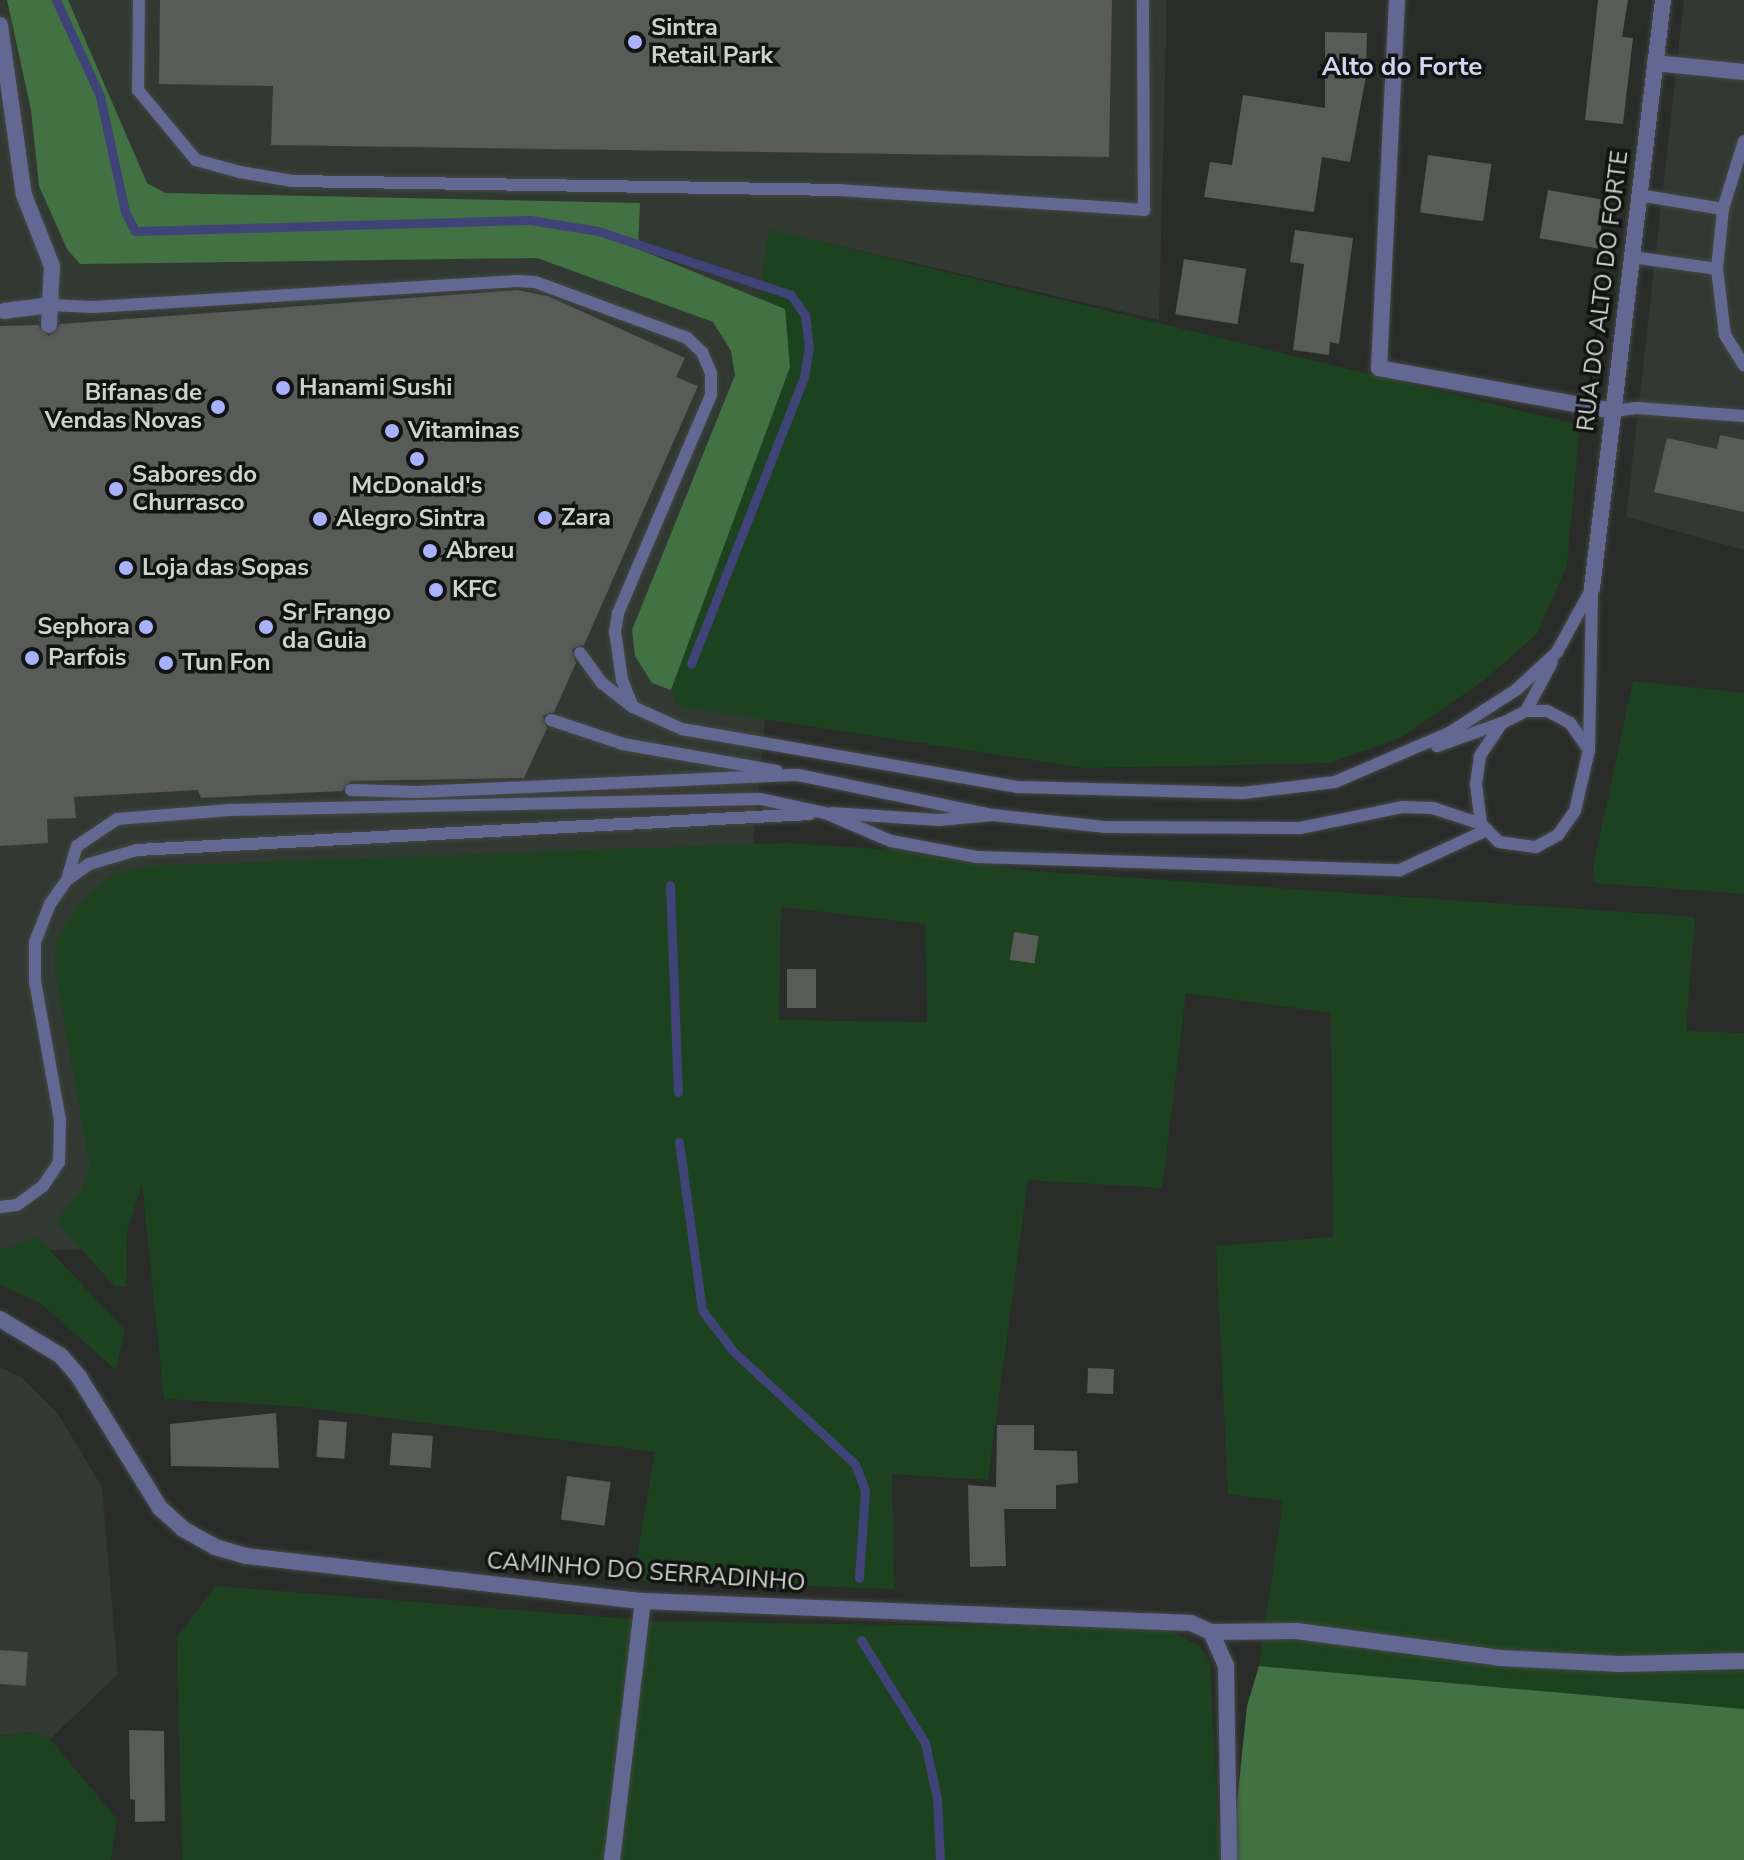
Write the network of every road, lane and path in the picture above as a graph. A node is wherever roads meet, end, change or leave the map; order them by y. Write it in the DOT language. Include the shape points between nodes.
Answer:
graph roads {
  1 [pos="139,0"];
  2 [pos="1143,0"];
  3 [pos="1397,0"];
  4 [pos="1663,0"];
  5 [pos="0,25"];
  6 [pos="1655,63"];
  7 [pos="1744,72"];
  8 [pos="1744,141"];
  9 [pos="1639,195"];
  10 [pos="1723,209"];
  11 [pos="1632,257"];
  12 [pos="1717,269"];
  13 [pos="50,305"];
  14 [pos="4,311"];
  15 [pos="49,325"];
  16 [pos="1744,365"];
  17 [pos="1613,411"];
  18 [pos="1744,416"];
  19 [pos="1592,588"];
  20 [pos="1557,652"];
  21 [pos="580,653"];
  22 [pos="633,707"];
  23 [pos="1526,711"];
  24 [pos="551,720"];
  25 [pos="1502,723"];
  26 [pos="1589,750"];
  27 [pos="1364,773"];
  28 [pos="798,775"];
  29 [pos="351,790"];
  30 [pos="825,813"];
  31 [pos="993,815"];
  32 [pos="1484,827"];
  33 [pos="67,880"];
  34 [pos="0,1207"];
  35 [pos="0,1319"];
  36 [pos="643,1601"];
  37 [pos="1211,1632"];
  38 [pos="1744,1661"];
  39 [pos="612,1860"];
  40 [pos="1229,1860"];
  1 -- 2 [label="lane" via="138,90 196,160 240,172 292,181 838,190 1144,210"];
  3 -- 17 [label="street" via="1379,368"];
  4 -- 6 [label="street, RUA DO ALTO DO FORTE"];
  5 -- 13 [label="street" via="24,195 52,266"];
  6 -- 7 [label="street"];
  6 -- 9 [label="street, RUA DO ALTO DO FORTE"];
  8 -- 10 [label="lane"];
  9 -- 10 [label="lane"];
  9 -- 11 [label="street, RUA DO ALTO DO FORTE"];
  10 -- 12 [label="lane"];
  11 -- 12 [label="lane"];
  11 -- 17 [label="street, RUA DO ALTO DO FORTE"];
  12 -- 16 [label="lane" via="1725,335"];
  13 -- 14 [label="street"];
  13 -- 15 [label="street"];
  13 -- 22 [label="lane" via="93,307 517,281 535,282 687,338 702,352 711,373 711,395 618,613 617,659"];
  17 -- 18 [label="lane"];
  17 -- 19 [label="street, RUA DO ALTO DO FORTE"];
  19 -- 20 [label="lane"];
  19 -- 26 [label="lane"];
  20 -- 23 [label="lane"];
  20 -- 27 [label="lane" via="1483,713"];
  21 -- 22 [label="lane" via="602,683"];
  22 -- 27 [label="lane" via="682,729 1018,787 1243,793 1335,782"];
  23 -- 25 [label="lane"];
  23 -- 26 [label="lane" via="1547,711 1570,723"];
  24 -- 28 [label="lane" via="623,744"];
  25 -- 27 [label="lane"];
  25 -- 32 [label="lane" via="1480,756 1476,784"];
  26 -- 32 [label="lane" via="1575,811 1558,835 1536,847 1516,847 1499,842"];
  28 -- 29 [label="lane" via="417,792"];
  28 -- 31 [label="lane"];
  30 -- 31 [label="lane" via="939,820"];
  30 -- 32 [label="lane" via="891,841 936,850 1095,864 1400,870"];
  30 -- 33 [label="lane" via="137,850 89,864"];
  30 -- 33 [label="lane" via="761,799 230,810 117,819 77,846"];
  31 -- 32 [label="lane" via="1106,827 1300,828 1402,807 1433,808"];
  33 -- 34 [label="lane" via="50,904 35,942 35,981 60,1120 59,1162 43,1186 17,1205"];
  35 -- 36 [label="street, CAMINHO DO SERRADINHO" via="61,1356 160,1508 215,1547 281,1562"];
  36 -- 37 [label="street, CAMINHO DO SERRADINHO" via="1048,1613 1191,1623"];
  36 -- 39 [label="street"];
  37 -- 38 [label="street, CAMINHO DO SERRADINHO" via="1296,1631 1500,1658 1621,1664"];
  37 -- 40 [label="street" via="1226,1665"];
}
